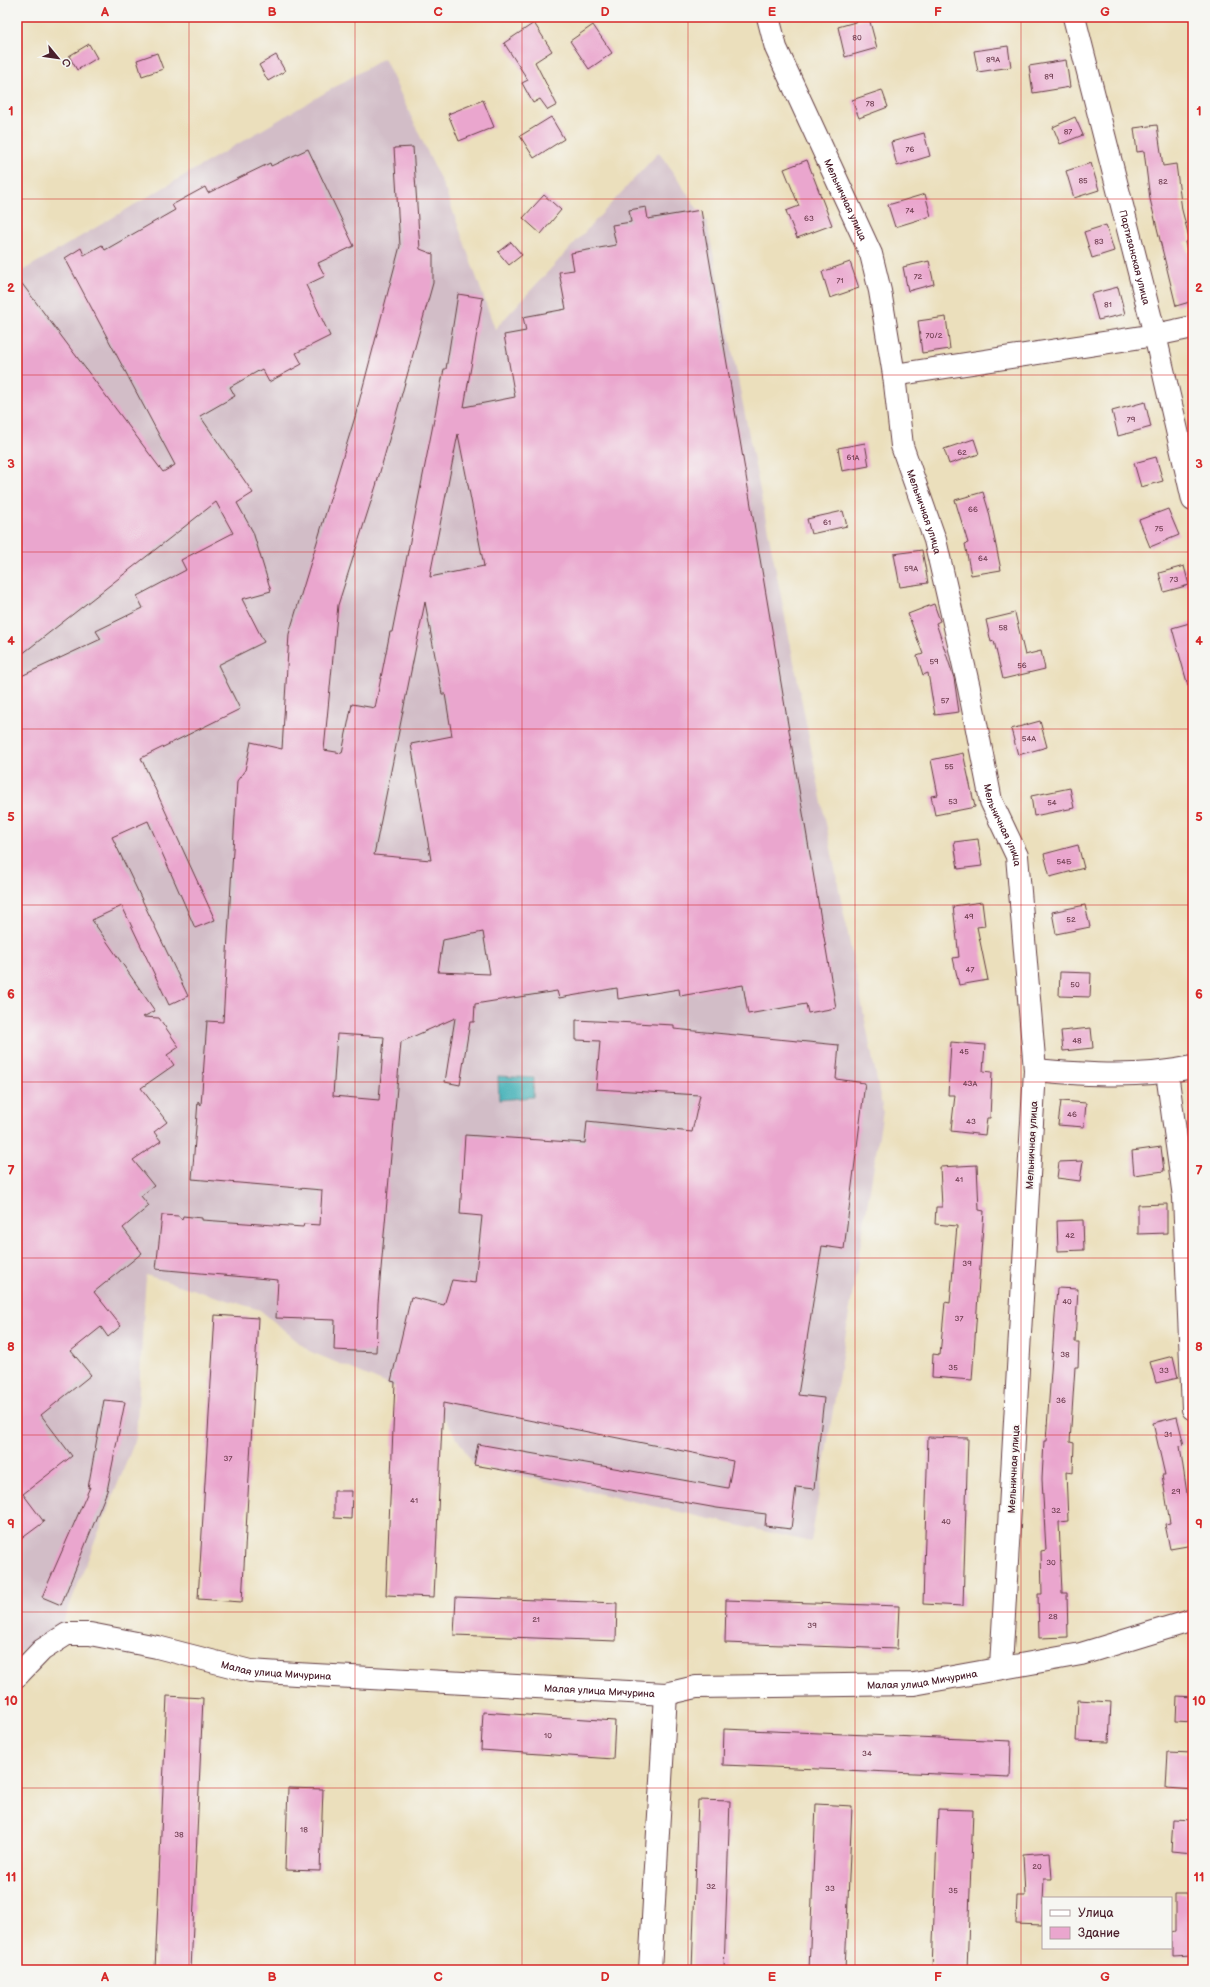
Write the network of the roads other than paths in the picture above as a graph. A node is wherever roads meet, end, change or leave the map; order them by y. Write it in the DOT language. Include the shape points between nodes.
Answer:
graph roads {
  1 [pos="768,17"];
  2 [pos="1074,17"];
  3 [pos="1193,327"];
  4 [pos="1155,335"];
  5 [pos="894,375"];
  6 [pos="1193,500"];
  7 [pos="1193,1067"];
  8 [pos="1035,1070"];
  9 [pos="1167,1073"];
  10 [pos="1193,1409"];
  11 [pos="1193,1620"];
  12 [pos="1001,1667"];
  13 [pos="17,1676"];
  14 [pos="666,1694"];
  15 [pos="650,1970"];
  1 -- 5 [label="street, Мельничная улица" via="776,48 871,254"];
  2 -- 4 [label="street, Партизанская улица"];
  3 -- 4 [label="street"];
  4 -- 5 [label="street"];
  4 -- 6 [label="street, Партизанская улица"];
  5 -- 8 [label="street, Мельничная улица" via="902,446 935,540 969,688 991,801 1017,856"];
  7 -- 9 [label="street"];
  8 -- 9 [label="street" via="1093,1076"];
  8 -- 12 [label="street, Мельничная улица"];
  9 -- 10 [label="street" via="1184,1197"];
  11 -- 12 [label="street, Малая улица Мичурина" via="1081,1654"];
  12 -- 14 [label="street, Малая улица Мичурина" via="914,1684 696,1687"];
  13 -- 14 [label="street, Малая улица Мичурина" via="42,1650 67,1634 90,1634 157,1647 250,1671"];
  14 -- 15 [label="street"];
}
